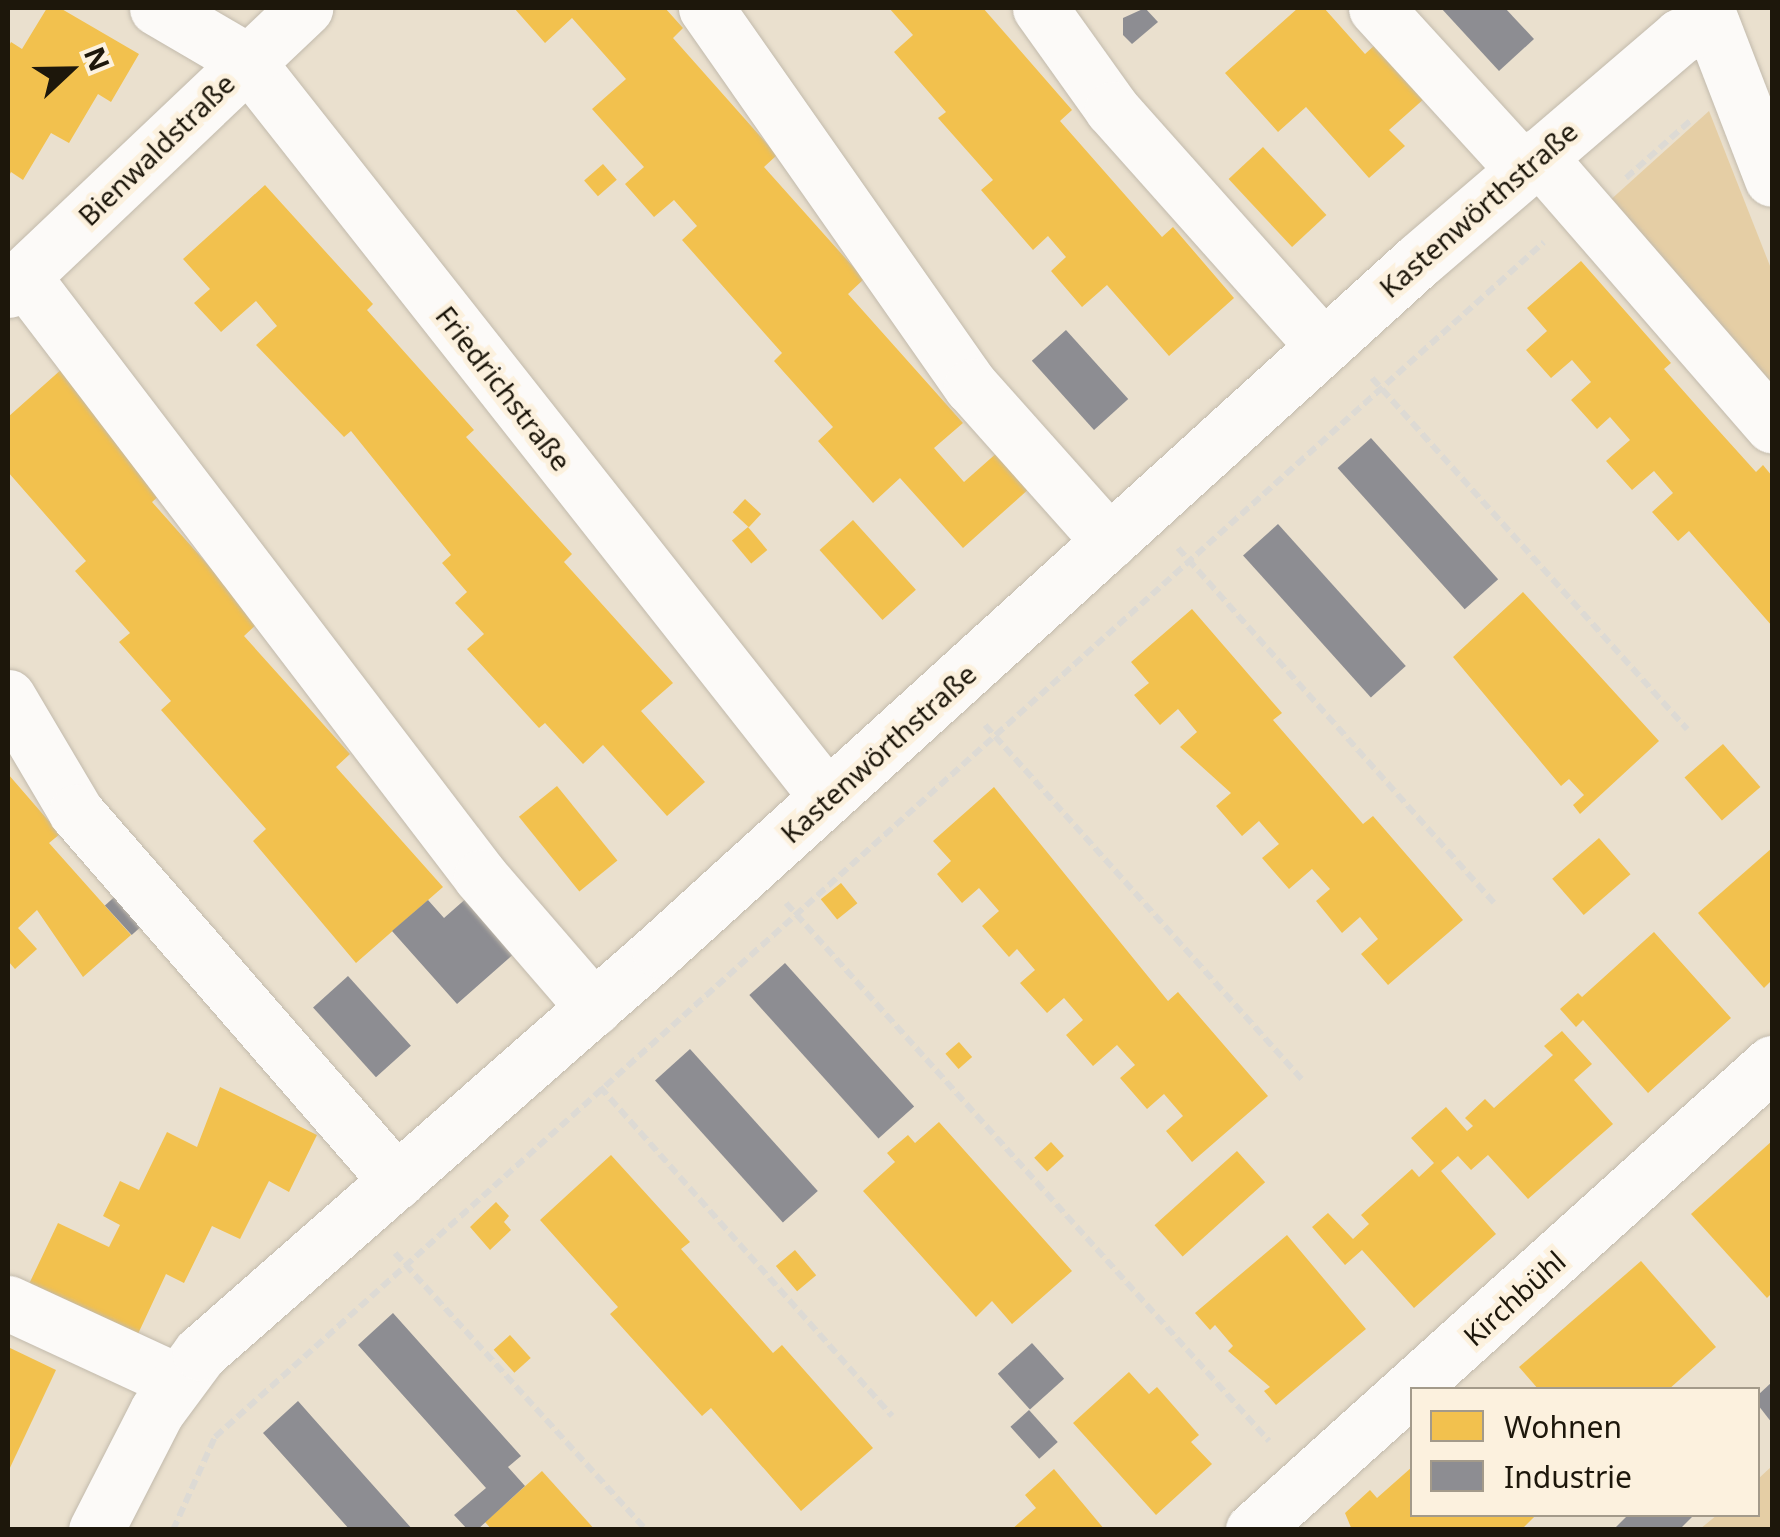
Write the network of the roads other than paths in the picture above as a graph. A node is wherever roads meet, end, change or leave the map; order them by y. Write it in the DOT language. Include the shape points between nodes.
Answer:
graph roads {
  1 [pos="156,8"];
  2 [pos="306,8"];
  3 [pos="706,8"];
  4 [pos="1040,8"];
  5 [pos="1376,8"];
  6 [pos="1709,16"];
  7 [pos="246,60"];
  8 [pos="1531,163"];
  9 [pos="1772,179"];
  10 [pos="16,284"];
  11 [pos="1329,341"];
  12 [pos="1772,425"];
  13 [pos="1127,525"];
  14 [pos="8,697"];
  15 [pos="827,797"];
  16 [pos="575,1024"];
  17 [pos="1772,1063"];
  18 [pos="379,1198"];
  19 [pos="8,1303"];
  20 [pos="177,1381"];
  21 [pos="1413,1387"];
  22 [pos="1410,1389"];
  23 [pos="96,1530"];
  24 [pos="1253,1530"];
  1 -- 7 [label="street, Friedrichstraße"];
  2 -- 7 [label="street, Bienwaldstraße"];
  3 -- 13 [label="street" via="971,386"];
  4 -- 11 [label="street" via="1112,109"];
  5 -- 8 [label="street"];
  6 -- 8 [label="street, Kastenwörthstraße"];
  6 -- 9 [label="street"];
  7 -- 10 [label="street, Bienwaldstraße"];
  7 -- 15 [label="street, Friedrichstraße"];
  8 -- 11 [label="street, Kastenwörthstraße"];
  8 -- 12 [label="street" via="1584,210"];
  10 -- 16 [label="street" via="481,876"];
  11 -- 13 [label="street, Kastenwörthstraße"];
  13 -- 15 [label="street, Kastenwörthstraße"];
  14 -- 18 [label="street" via="76,812"];
  15 -- 16 [label="street, Kastenwörthstraße"];
  16 -- 18 [label="street, Kastenwörthstraße"];
  17 -- 21 [label="street, Kirchbühl"];
  18 -- 20 [label="street, Kastenwörthstraße" via="200,1353"];
  19 -- 20 [label="street"];
  20 -- 23 [label="street, Kastenwörthstraße"];
  22 -- 24 [label="street, Kirchbühl"];
}
